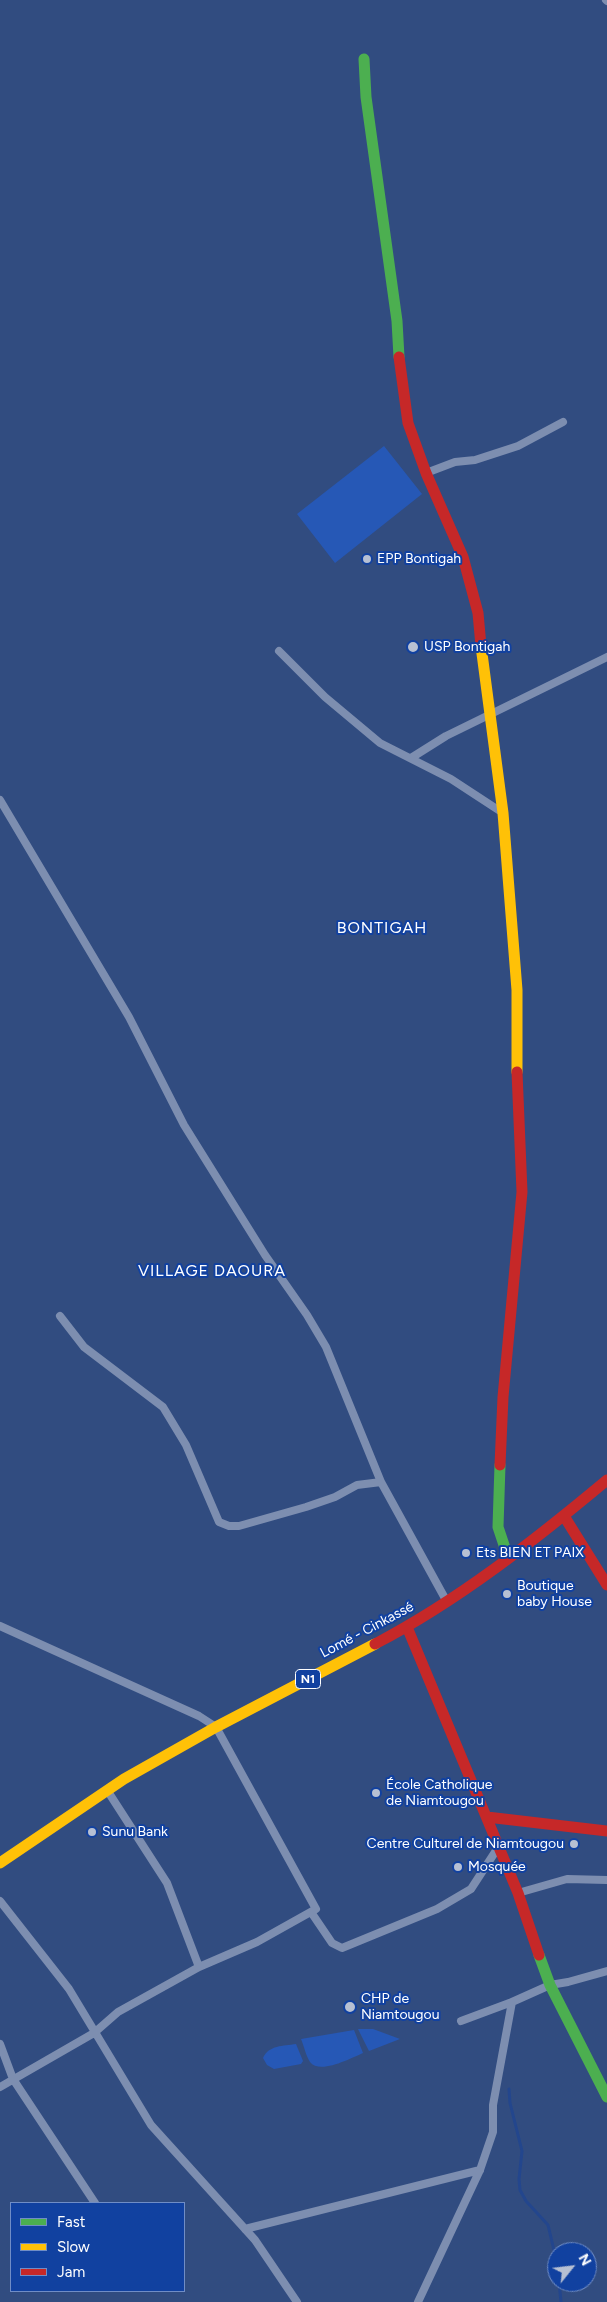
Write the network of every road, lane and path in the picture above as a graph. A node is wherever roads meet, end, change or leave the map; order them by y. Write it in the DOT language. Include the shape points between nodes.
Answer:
graph roads {
  1 [pos="364,59"];
  2 [pos="563,422"];
  3 [pos="426,473"];
  4 [pos="279,651"];
  5 [pos="607,657"];
  6 [pos="489,716"];
  7 [pos="411,758"];
  8 [pos="0,800"];
  9 [pos="503,813"];
  10 [pos="60,1316"];
  11 [pos="607,1480"];
  12 [pos="380,1482"];
  13 [pos="564,1516"];
  14 [pos="508,1557"];
  15 [pos="607,1585"];
  16 [pos="448,1602"];
  17 [pos="407,1627"];
  18 [pos="1,1628"];
  19 [pos="216,1727"];
  20 [pos="107,1790"];
  21 [pos="487,1817"];
  22 [pos="607,1832"];
  23 [pos="499,1846"];
  24 [pos="0,1864"];
  25 [pos="607,1880"];
  26 [pos="518,1893"];
  27 [pos="0,1901"];
  28 [pos="311,1912"];
  29 [pos="199,1967"];
  30 [pos="607,1971"];
  31 [pos="550,1984"];
  32 [pos="512,2002"];
  33 [pos="461,2021"];
  34 [pos="94,2033"];
  35 [pos="0,2044"];
  36 [pos="13,2079"];
  37 [pos="0,2087"];
  38 [pos="605,2090"];
  39 [pos="480,2170"];
  40 [pos="94,2202"];
  41 [pos="245,2230"];
  42 [pos="297,2302"];
  43 [pos="418,2302"];
  1 -- 3 [label="main road" via="366,98 397,321 401,380 408,422"];
  2 -- 3 [label="street" via="518,446"];
  3 -- 6 [label="main road" via="463,557 478,613"];
  4 -- 7 [label="street" via="357,724 380,742"];
  5 -- 6 [label="street"];
  6 -- 7 [label="street" via="446,736"];
  6 -- 9 [label="main road"];
  7 -- 9 [label="street" via="451,779"];
  8 -- 12 [label="street" via="129,1017 184,1125 264,1255 326,1347"];
  9 -- 14 [label="main road" via="517,990 522,1192 502,1406 498,1528"];
  10 -- 12 [label="street" via="84,1347 163,1407 186,1445 219,1522 239,1526 336,1497 357,1485"];
  11 -- 13 [label="main road, Lomé - Cinkassé / N1"];
  12 -- 16 [label="street"];
  13 -- 14 [label="main road, Lomé - Cinkassé / N1"];
  13 -- 15 [label="main road"];
  14 -- 16 [label="main road, Lomé - Cinkassé / N1"];
  16 -- 17 [label="main road, Lomé - Cinkassé / N1"];
  17 -- 19 [label="main road, Lomé - Cinkassé / N1"];
  17 -- 21 [label="main road"];
  18 -- 19 [label="street" via="199,1716"];
  19 -- 20 [label="main road, Lomé - Cinkassé / N1"];
  19 -- 28 [label="street" via="316,1909"];
  20 -- 24 [label="main road, Lomé - Cinkassé / N1"];
  20 -- 29 [label="street" via="168,1883"];
  21 -- 22 [label="main road"];
  21 -- 23 [label="main road"];
  23 -- 26 [label="main road"];
  23 -- 28 [label="street" via="471,1889 437,1908 342,1948 332,1943"];
  25 -- 26 [label="street" via="567,1879"];
  26 -- 31 [label="main road"];
  27 -- 34 [label="street" via="69,1989"];
  28 -- 29 [label="street" via="257,1942"];
  29 -- 34 [label="street" via="118,2012"];
  30 -- 31 [label="street"];
  31 -- 32 [label="street"];
  31 -- 38 [label="main road"];
  32 -- 33 [label="street"];
  32 -- 39 [label="street" via="493,2105 493,2132"];
  34 -- 36 [label="street"];
  34 -- 41 [label="street" via="152,2125"];
  35 -- 36 [label="street"];
  36 -- 37 [label="street"];
  36 -- 40 [label="street"];
  39 -- 41 [label="street"];
  39 -- 43 [label="street"];
  41 -- 42 [label="street"];
}
